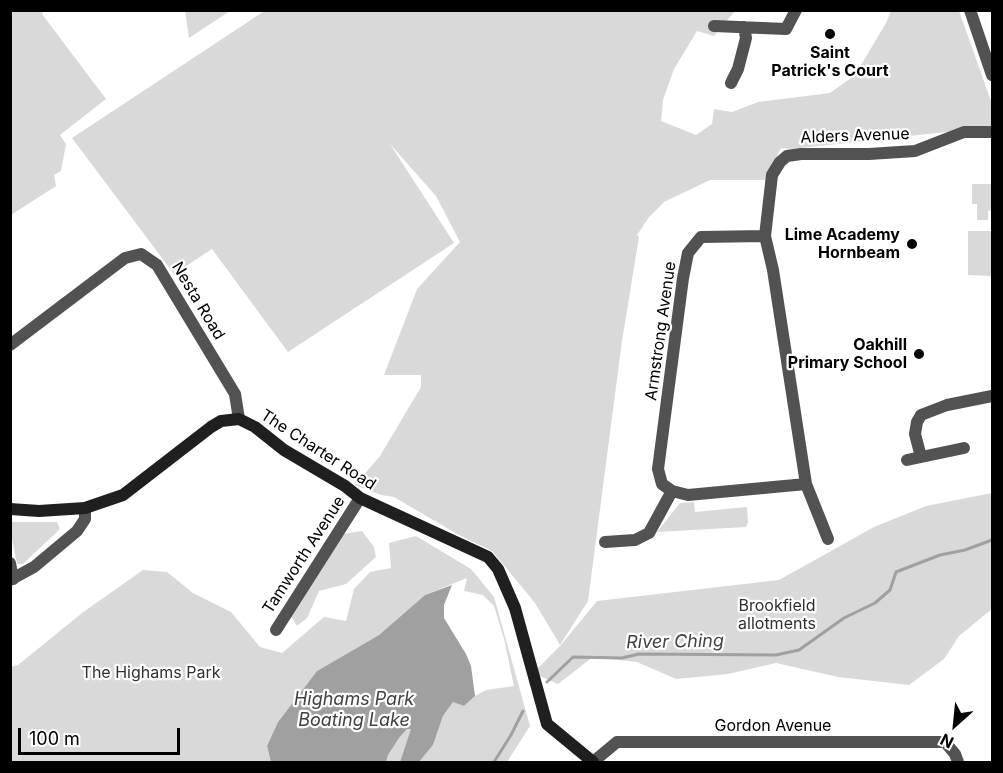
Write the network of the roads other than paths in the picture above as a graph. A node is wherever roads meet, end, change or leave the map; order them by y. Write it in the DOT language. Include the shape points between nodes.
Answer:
graph roads {
  1 [pos="795,10"];
  2 [pos="970,10"];
  3 [pos="714,26"];
  4 [pos="744,27"];
  5 [pos="993,75"];
  6 [pos="731,82"];
  7 [pos="993,132"];
  8 [pos="765,236"];
  9 [pos="10,345"];
  10 [pos="993,396"];
  11 [pos="239,419"];
  12 [pos="964,448"];
  13 [pos="921,457"];
  14 [pos="907,460"];
  15 [pos="806,483"];
  16 [pos="672,491"];
  17 [pos="360,498"];
  18 [pos="10,508"];
  19 [pos="85,508"];
  20 [pos="828,539"];
  21 [pos="605,542"];
  22 [pos="10,563"];
  23 [pos="12,579"];
  24 [pos="276,630"];
  25 [pos="957,758"];
  26 [pos="593,762"];
  1 -- 4 [label="street" via="786,29"];
  2 -- 5 [label="street"];
  3 -- 4 [label="street"];
  4 -- 6 [label="street" via="746,38"];
  7 -- 8 [label="street, Alders Avenue" via="964,132 915,151 787,156 772,176"];
  8 -- 15 [label="street, Alders Avenue"];
  8 -- 16 [label="street, Armstrong Avenue" via="701,237 688,253 658,469 662,484"];
  9 -- 11 [label="street, Nesta Road" via="125,258 141,254 157,265 235,394"];
  10 -- 13 [label="street" via="947,405 921,415 915,434"];
  11 -- 17 [label="street, The Charter Road"];
  11 -- 19 [label="street, The Charter Road" via="221,421 211,427 123,495"];
  12 -- 13 [label="street"];
  13 -- 14 [label="street"];
  15 -- 16 [label="street" via="688,495"];
  15 -- 20 [label="street, Alders Avenue"];
  16 -- 21 [label="street" via="649,533 636,540"];
  17 -- 24 [label="street, Tamworth Avenue"];
  17 -- 26 [label="street, The Charter Road" via="488,557 498,569 514,608 547,724"];
  18 -- 19 [label="street, The Charter Road"];
  19 -- 23 [label="street" via="85,519 76,531 34,567"];
  22 -- 23 [label="street"];
  25 -- 26 [label="street, Gordon Avenue" via="945,742 617,742"];
}
